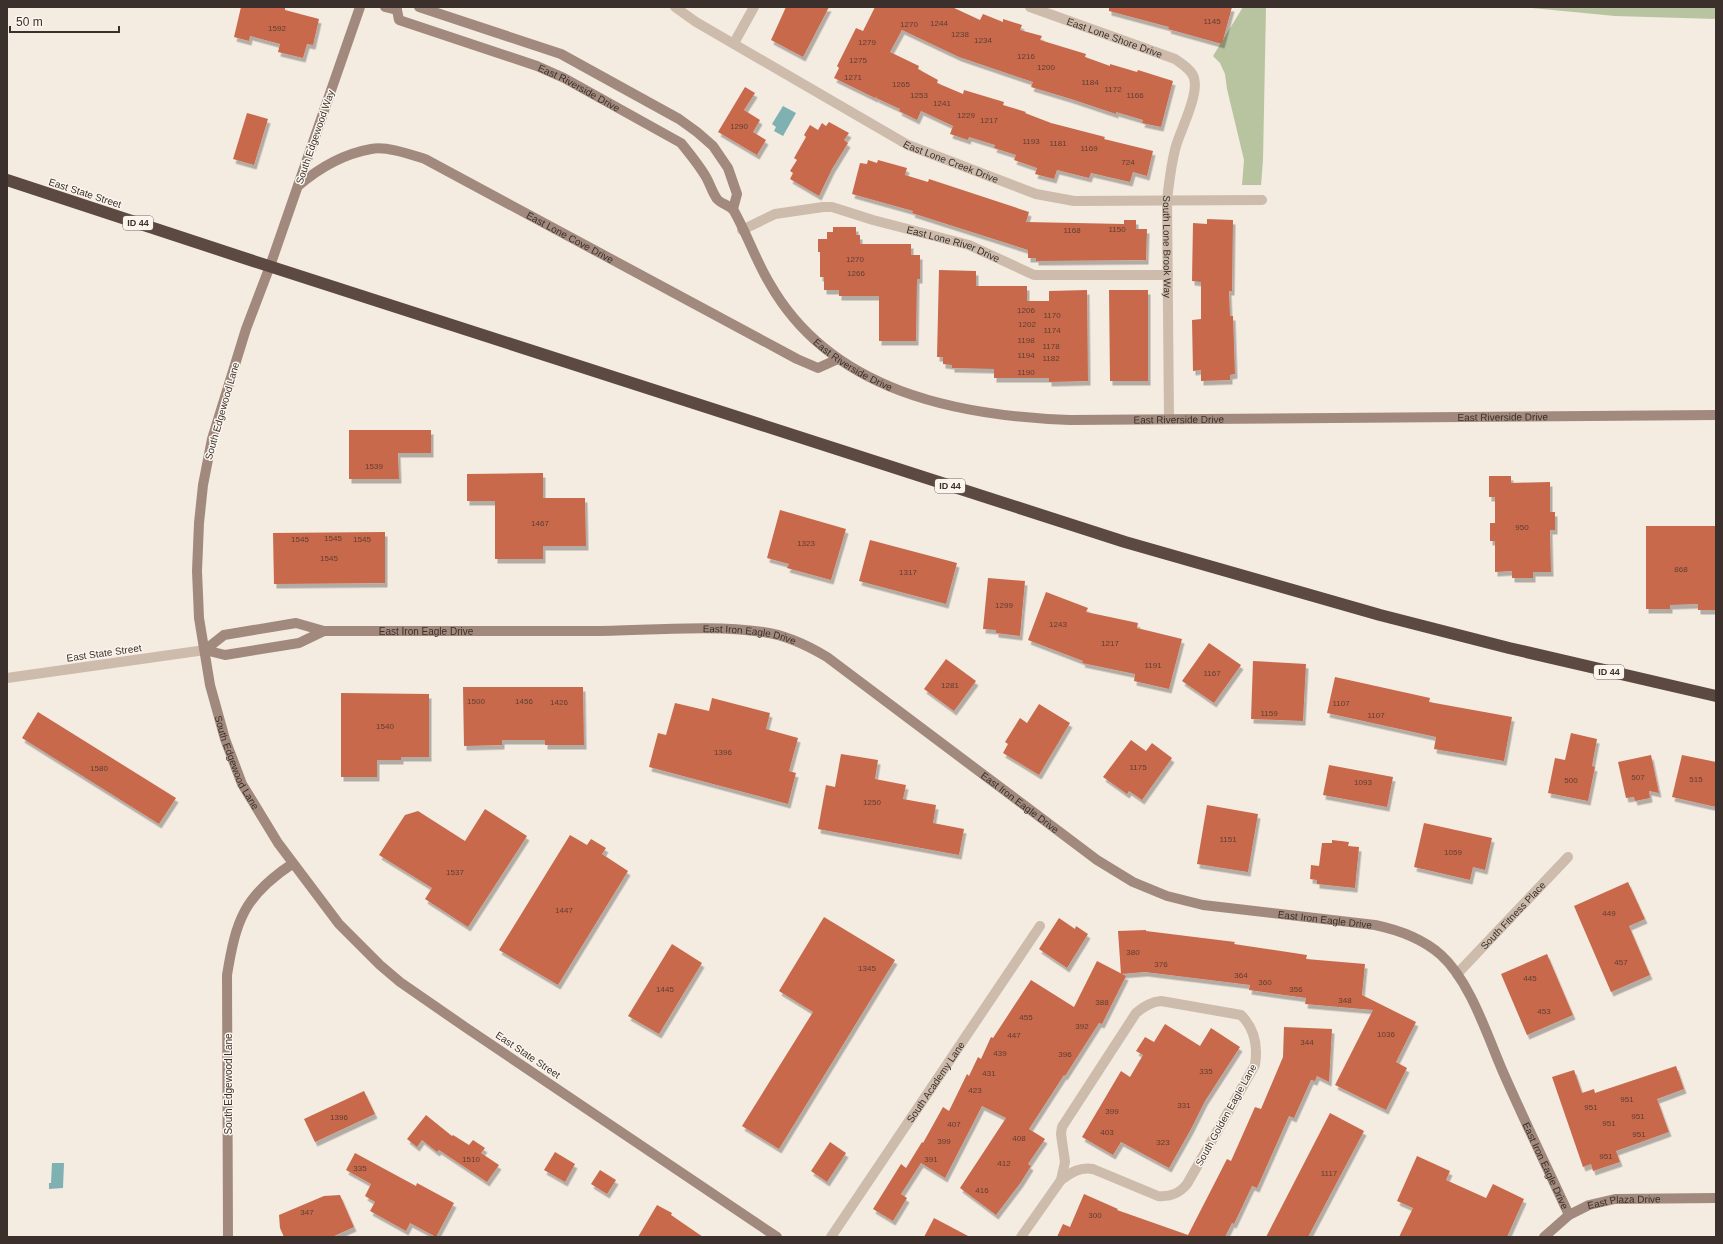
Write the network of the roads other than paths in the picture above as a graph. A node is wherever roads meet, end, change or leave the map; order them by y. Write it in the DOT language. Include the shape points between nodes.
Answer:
graph roads {
  1 [pos="360,7"];
  2 [pos="385,7"];
  3 [pos="418,7"];
  4 [pos="675,7"];
  5 [pos="754,7"];
  6 [pos="1030,7"];
  7 [pos="399,9"];
  8 [pos="734,43"];
  9 [pos="1194,78"];
  10 [pos="7,180"];
  11 [pos="298,186"];
  12 [pos="1262,200"];
  13 [pos="1167,201"];
  14 [pos="733,209"];
  15 [pos="742,230"];
  16 [pos="270,266"];
  17 [pos="1168,275"];
  18 [pos="838,360"];
  19 [pos="1716,415"];
  20 [pos="1169,419"];
  21 [pos="324,631"];
  22 [pos="204,650"];
  23 [pos="7,678"];
  24 [pos="1716,696"];
  25 [pos="1568,856"];
  26 [pos="292,864"];
  27 [pos="1040,926"];
  28 [pos="1457,974"];
  29 [pos="1061,1180"];
  30 [pos="1716,1198"];
  31 [pos="1569,1215"];
  32 [pos="228,1237"];
  33 [pos="777,1237"];
  34 [pos="831,1237"];
  35 [pos="1021,1237"];
  36 [pos="1544,1237"];
  1 -- 11 [label="street, South Edgewood Way"];
  2 -- 7 [label="street, East Riverside Drive"];
  3 -- 14 [label="street, East Riverside Drive" via="560,54 679,119 713,146 728,168 737,194"];
  4 -- 8 [label="street, East Lone Creek Drive"];
  5 -- 8 [label="street"];
  6 -- 9 [label="street, East Lone Shore Drive" via="1175,59 1186,67"];
  7 -- 14 [label="street, East Riverside Drive" via="399,20 537,66 564,78 681,143 706,176 718,200"];
  8 -- 13 [label="street, East Lone Creek Drive" via="908,144 1036,194 1074,201"];
  9 -- 13 [label="street, South Lone Brook Way" via="1193,97 1171,165"];
  10 -- 16 [label="highway, East State Street / ID 44"];
  11 -- 16 [label="street, South Edgewood Way"];
  11 -- 18 [label="street, East Lone Cove Drive" via="316,171 341,158 372,149 404,152 424,159 797,359 818,368"];
  12 -- 13 [label="street, East Lone Creek Drive"];
  13 -- 17 [label="street, South Lone Brook Way"];
  14 -- 15 [label="street, East Riverside Drive"];
  15 -- 17 [label="street, East Lone River Drive" via="775,214 832,207 969,245 1034,275"];
  15 -- 18 [label="street, East Riverside Drive" via="781,301 797,321"];
  16 -- 22 [label="street, South Edgewood Lane" via="222,402 203,485 197,571 199,618"];
  16 -- 24 [label="highway, ID 44" via="1132,544 1516,650"];
  17 -- 20 [label="street, South Lone Brook Way"];
  18 -- 20 [label="street, East Riverside Drive" via="884,385 917,397 989,414 1063,420"];
  19 -- 20 [label="street, East Riverside Drive"];
  21 -- 22 [label="street, East Iron Eagle Drive" via="299,643 225,655"];
  21 -- 22 [label="street, East Iron Eagle Drive" via="296,622 224,635"];
  21 -- 28 [label="street, East Iron Eagle Drive" via="598,631 731,628 764,632 796,641 827,657 1097,860 1133,882 1167,896 1203,905 1399,930 1421,940 1441,955"];
  22 -- 23 [label="street, East State Street"];
  22 -- 26 [label="street, South Edgewood Lane" via="210,685 225,739 242,784"];
  25 -- 28 [label="street, South Fitness Place"];
  26 -- 32 [label="street, South Edgewood Lane" via="273,877 251,899 242,914 232,941 227,975"];
  26 -- 33 [label="street, East State Street" via="339,924 400,982"];
  27 -- 34 [label="street, South Academy Lane"];
  28 -- 31 [label="street, East Iron Eagle Drive" via="1469,994"];
  29 -- 29 [label="street, South Golden Eagle Lane" via="1074,1170 1084,1168 1093,1169 1158,1196 1168,1197 1182,1190 1255,1065 1256,1043 1248,1023 1241,1015 1161,1001 1152,1002 1136,1013 1062,1127 1065,1162"];
  29 -- 35 [label="street, South Golden Eagle Lane"];
  30 -- 31 [label="street, East Plaza Drive" via="1615,1199 1589,1205"];
  31 -- 36 [label="street, East Plaza Drive"];
}
